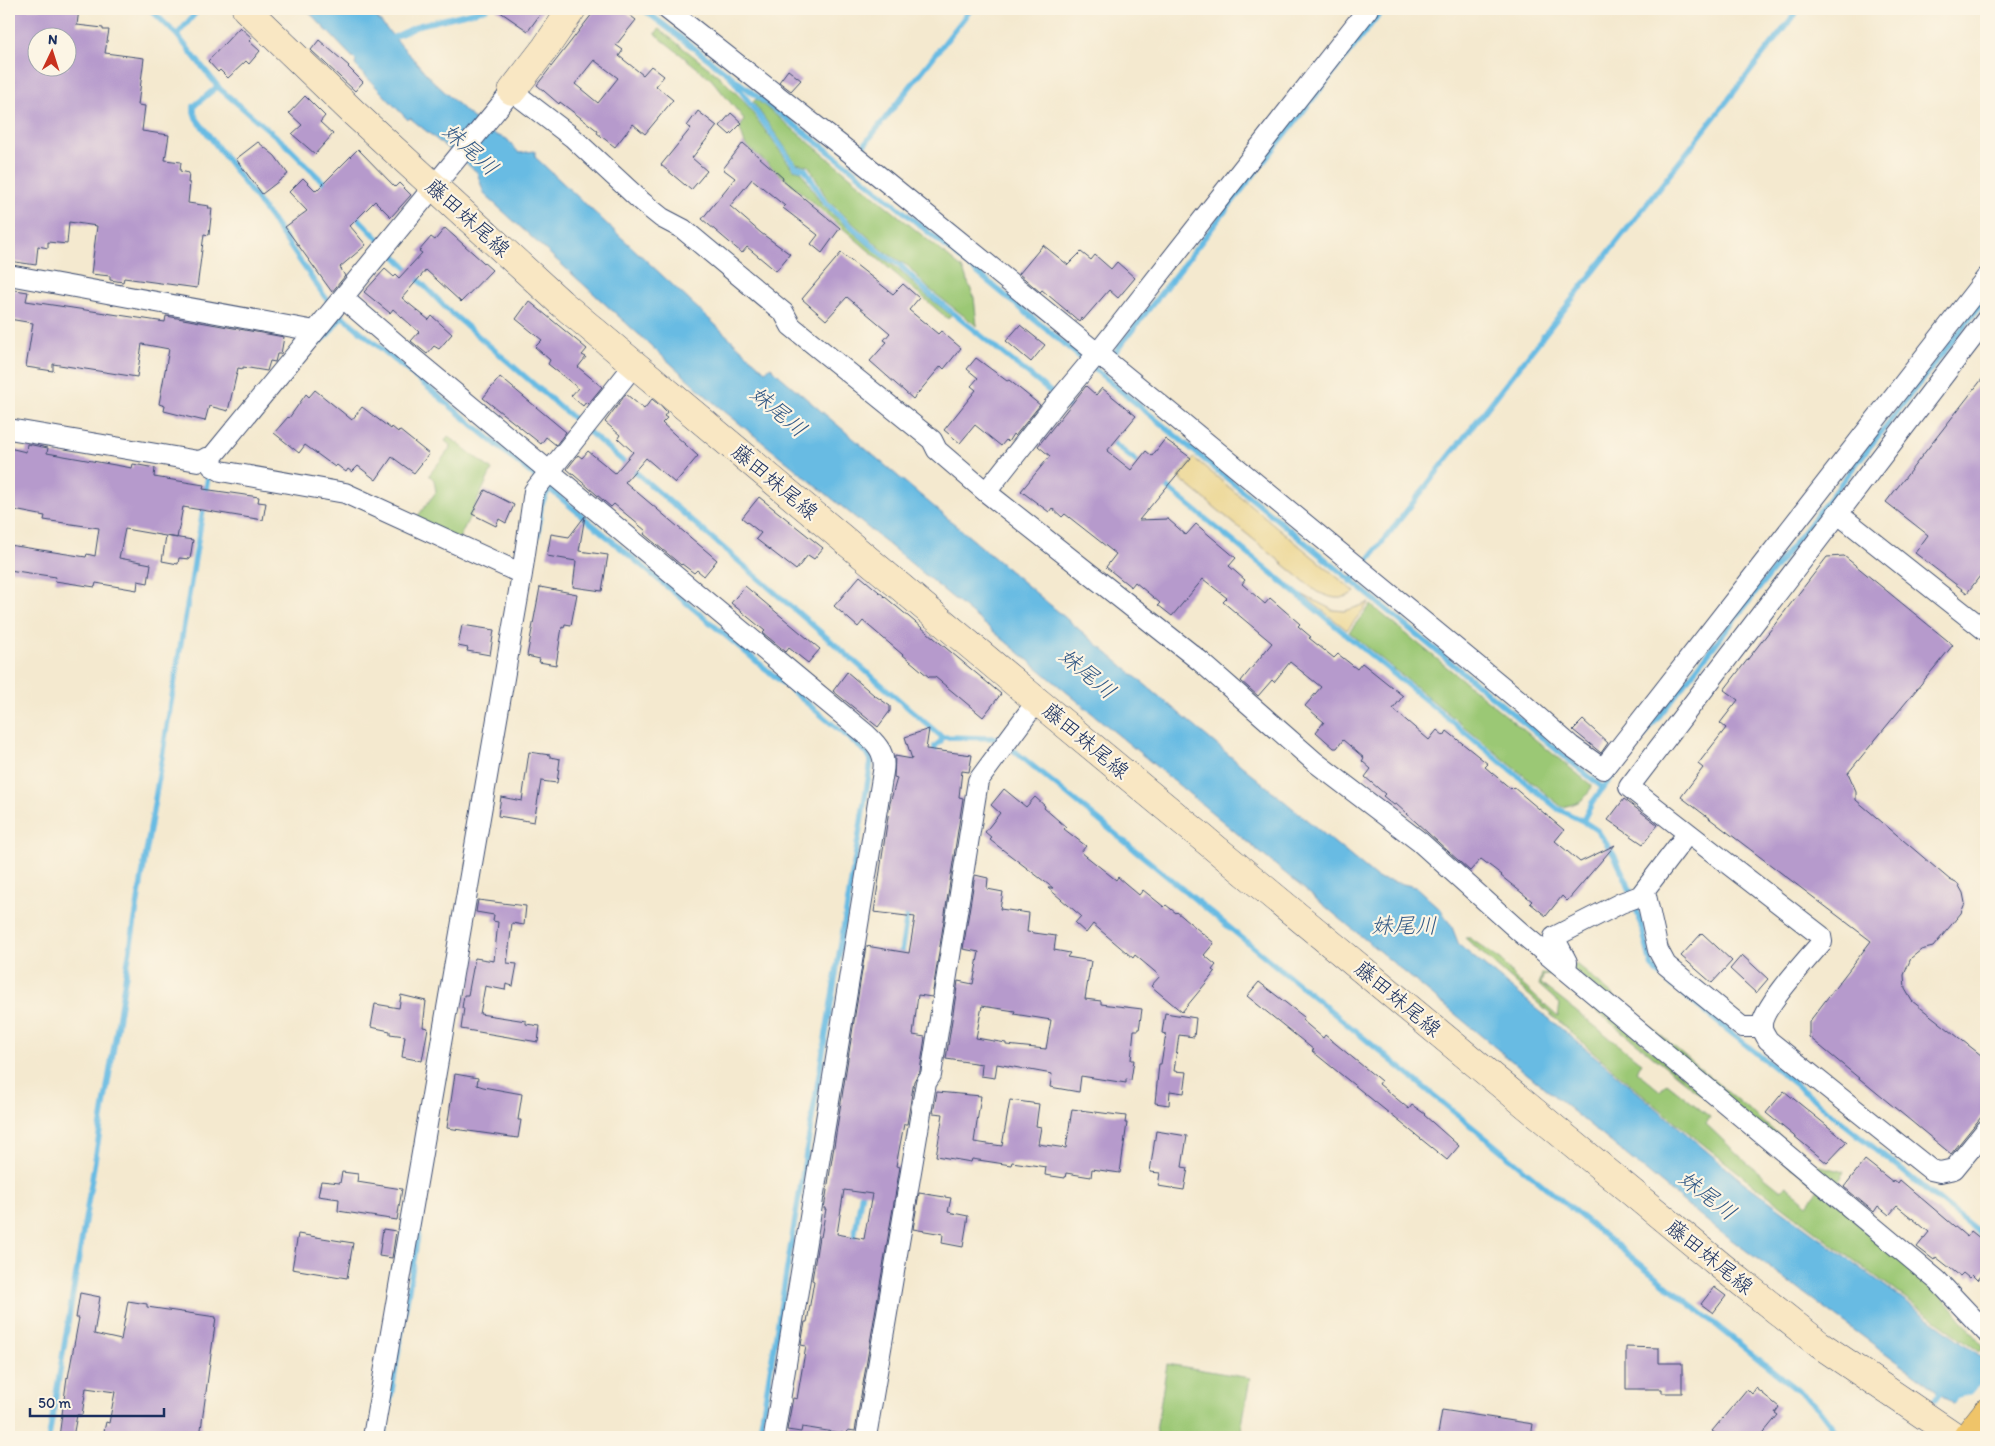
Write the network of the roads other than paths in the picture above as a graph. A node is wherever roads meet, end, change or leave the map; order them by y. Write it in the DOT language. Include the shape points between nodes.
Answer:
graph roads {
  1 [pos="246,9"];
  2 [pos="572,9"];
  3 [pos="667,9"];
  4 [pos="1368,9"];
  5 [pos="504,101"];
  6 [pos="433,187"];
  7 [pos="9,275"];
  8 [pos="1986,278"];
  9 [pos="337,305"];
  10 [pos="1986,320"];
  11 [pos="315,331"];
  12 [pos="1097,361"];
  13 [pos="635,364"];
  14 [pos="9,429"];
  15 [pos="213,465"];
  16 [pos="543,478"];
  17 [pos="986,492"];
  18 [pos="1837,513"];
  19 [pos="522,574"];
  20 [pos="1986,631"];
  21 [pos="1036,700"];
  22 [pos="1615,776"];
  23 [pos="1688,833"];
  24 [pos="1643,893"];
  25 [pos="1519,931"];
  26 [pos="1554,937"];
  27 [pos="1566,970"];
  28 [pos="1762,1027"];
  29 [pos="1986,1130"];
  30 [pos="1986,1332"];
  31 [pos="1970,1430"];
  32 [pos="373,1437"];
  33 [pos="774,1437"];
  34 [pos="866,1437"];
  1 -- 6 [label="main road, 藤田妹尾線"];
  2 -- 5 [label="main road"];
  3 -- 12 [label="street" via="858,159"];
  4 -- 12 [label="street"];
  5 -- 6 [label="street"];
  5 -- 17 [label="street" via="572,136 642,202 683,229 784,313 791,326 932,440 937,450"];
  6 -- 9 [label="street"];
  6 -- 13 [label="main road, 藤田妹尾線" via="561,303"];
  7 -- 11 [label="street"];
  8 -- 22 [label="street"];
  9 -- 11 [label="street"];
  9 -- 16 [label="street" via="415,360"];
  10 -- 18 [label="street"];
  11 -- 15 [label="street" via="212,457"];
  12 -- 17 [label="street" via="1059,399"];
  12 -- 22 [label="street" via="1571,746"];
  13 -- 16 [label="street"];
  13 -- 21 [label="main road, 藤田妹尾線"];
  14 -- 15 [label="street"];
  15 -- 19 [label="street" via="345,493"];
  16 -- 19 [label="street" via="533,495"];
  16 -- 33 [label="street" via="868,734 878,745 885,762"];
  17 -- 25 [label="street" via="1200,662 1315,762 1420,842"];
  18 -- 20 [label="street"];
  18 -- 22 [label="street"];
  19 -- 32 [label="street"];
  21 -- 31 [label="main road, 藤田妹尾線" via="1819,1344"];
  21 -- 34 [label="street" via="978,781 931,1076 926,1083"];
  22 -- 23 [label="street"];
  23 -- 24 [label="street"];
  23 -- 28 [label="street" via="1821,936 1822,942 1771,1003"];
  24 -- 26 [label="street"];
  24 -- 28 [label="street" via="1658,950 1666,964 1742,1027"];
  25 -- 26 [label="street"];
  25 -- 27 [label="street"];
  26 -- 27 [label="street" via="1568,962"];
  27 -- 30 [label="street" via="1914,1260"];
  28 -- 29 [label="street" via="1768,1040 1931,1170 1954,1169"];
}
